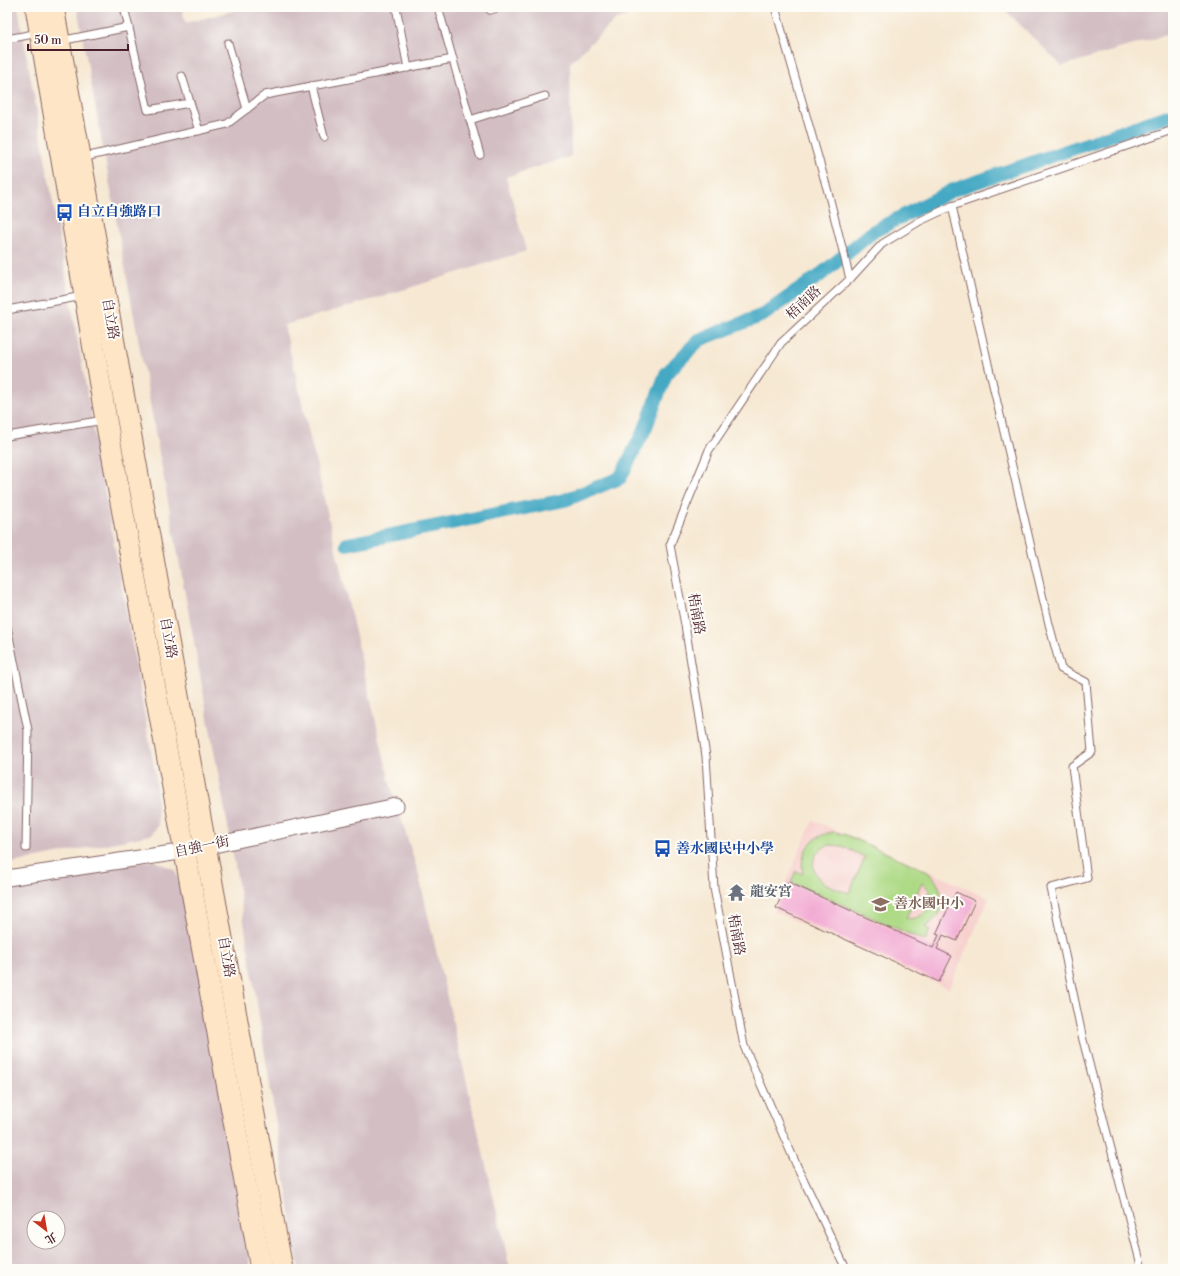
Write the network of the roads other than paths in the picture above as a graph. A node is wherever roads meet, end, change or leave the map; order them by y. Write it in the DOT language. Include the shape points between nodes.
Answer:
graph roads {
  1 [pos="36,7"];
  2 [pos="53,7"];
  3 [pos="124,7"];
  4 [pos="396,7"];
  5 [pos="438,7"];
  6 [pos="501,7"];
  7 [pos="775,7"];
  8 [pos="490,10"];
  9 [pos="129,27"];
  10 [pos="50,37"];
  11 [pos="7,39"];
  12 [pos="228,43"];
  13 [pos="453,59"];
  14 [pos="408,68"];
  15 [pos="182,76"];
  16 [pos="311,86"];
  17 [pos="545,96"];
  18 [pos="190,103"];
  19 [pos="247,109"];
  20 [pos="470,120"];
  21 [pos="1173,130"];
  22 [pos="198,131"];
  23 [pos="324,136"];
  24 [pos="480,155"];
  25 [pos="81,158"];
  26 [pos="952,206"];
  27 [pos="850,279"];
  28 [pos="85,295"];
  29 [pos="7,310"];
  30 [pos="106,420"];
  31 [pos="7,436"];
  32 [pos="7,627"];
  33 [pos="396,806"];
  34 [pos="26,848"];
  35 [pos="196,849"];
  36 [pos="7,878"];
  37 [pos="261,1269"];
  38 [pos="282,1269"];
  39 [pos="846,1269"];
  40 [pos="1142,1269"];
  1 -- 10 [label="street, 自立路"];
  2 -- 10 [label="street, 自立路"];
  3 -- 9 [label="lane"];
  4 -- 14 [label="lane"];
  5 -- 13 [label="lane"];
  6 -- 8 [label="lane"];
  7 -- 27 [label="lane"];
  9 -- 10 [label="lane"];
  9 -- 18 [label="lane" via="148,110"];
  10 -- 11 [label="lane"];
  10 -- 25 [label="street, 自立路"];
  10 -- 28 [label="street, 自立路"];
  12 -- 19 [label="lane"];
  13 -- 14 [label="lane"];
  13 -- 20 [label="lane"];
  14 -- 16 [label="lane"];
  15 -- 18 [label="lane"];
  16 -- 19 [label="lane" via="265,95"];
  16 -- 23 [label="lane"];
  17 -- 20 [label="lane"];
  18 -- 22 [label="lane"];
  19 -- 22 [label="lane" via="228,124"];
  20 -- 24 [label="lane"];
  21 -- 26 [label="lane, 梧南路"];
  22 -- 25 [label="lane"];
  25 -- 35 [label="street, 自立路"];
  26 -- 27 [label="lane, 梧南路" via="920,221 882,244"];
  26 -- 40 [label="lane" via="1061,669 1086,682 1092,752 1072,766 1087,878 1051,888 1083,1040"];
  27 -- 39 [label="lane, 梧南路" via="781,343 772,356 709,450 670,545 706,756 714,888 744,1046"];
  28 -- 29 [label="lane"];
  28 -- 30 [label="street, 自立路"];
  30 -- 31 [label="lane"];
  30 -- 35 [label="street, 自立路"];
  32 -- 34 [label="lane" via="28,730"];
  33 -- 35 [label="street, 自強一街"];
  35 -- 36 [label="street, 自強一街"];
  35 -- 37 [label="street, 自立路"];
  35 -- 38 [label="street, 自立路"];
}
